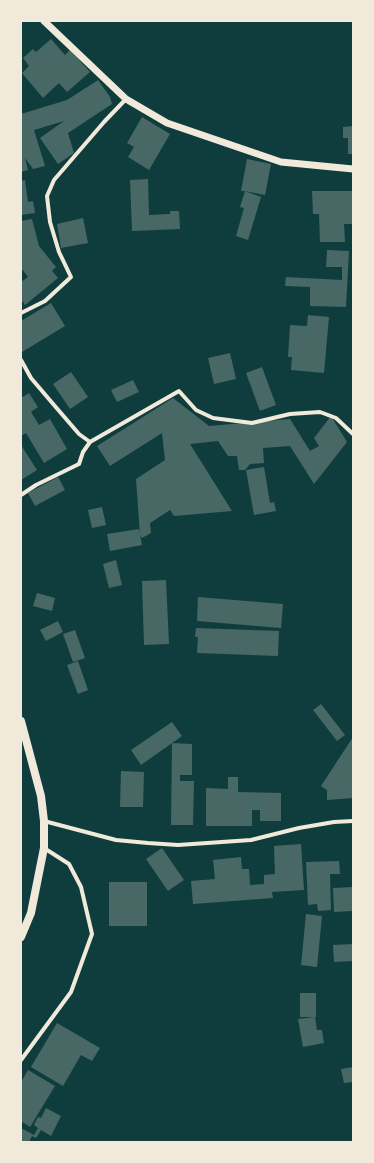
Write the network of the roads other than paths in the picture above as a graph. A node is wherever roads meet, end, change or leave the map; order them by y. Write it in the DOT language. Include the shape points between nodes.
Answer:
graph roads {
  1 [pos="44,21"];
  2 [pos="126,99"];
  3 [pos="353,169"];
  4 [pos="21,313"];
  5 [pos="21,360"];
  6 [pos="353,434"];
  7 [pos="90,442"];
  8 [pos="21,495"];
  9 [pos="21,721"];
  10 [pos="44,821"];
  11 [pos="353,821"];
  12 [pos="44,848"];
  13 [pos="21,937"];
  14 [pos="21,1060"];
  1 -- 2 [label="street"];
  2 -- 3 [label="street" via="167,123 281,162"];
  2 -- 4 [label="street" via="54,180 47,196 50,222 70,277 45,301"];
  5 -- 7 [label="street" via="31,378 54,406 79,434"];
  6 -- 7 [label="street" via="336,418 320,412 290,414 252,423 213,418 196,410 179,391"];
  7 -- 8 [label="street" via="83,452 80,464"];
  9 -- 10 [label="main road"];
  10 -- 11 [label="street" via="116,840 178,845 251,840 299,828"];
  10 -- 12 [label="main road"];
  12 -- 13 [label="main road" via="31,913"];
  12 -- 14 [label="street" via="69,864 81,887 92,934 71,992"];
}
